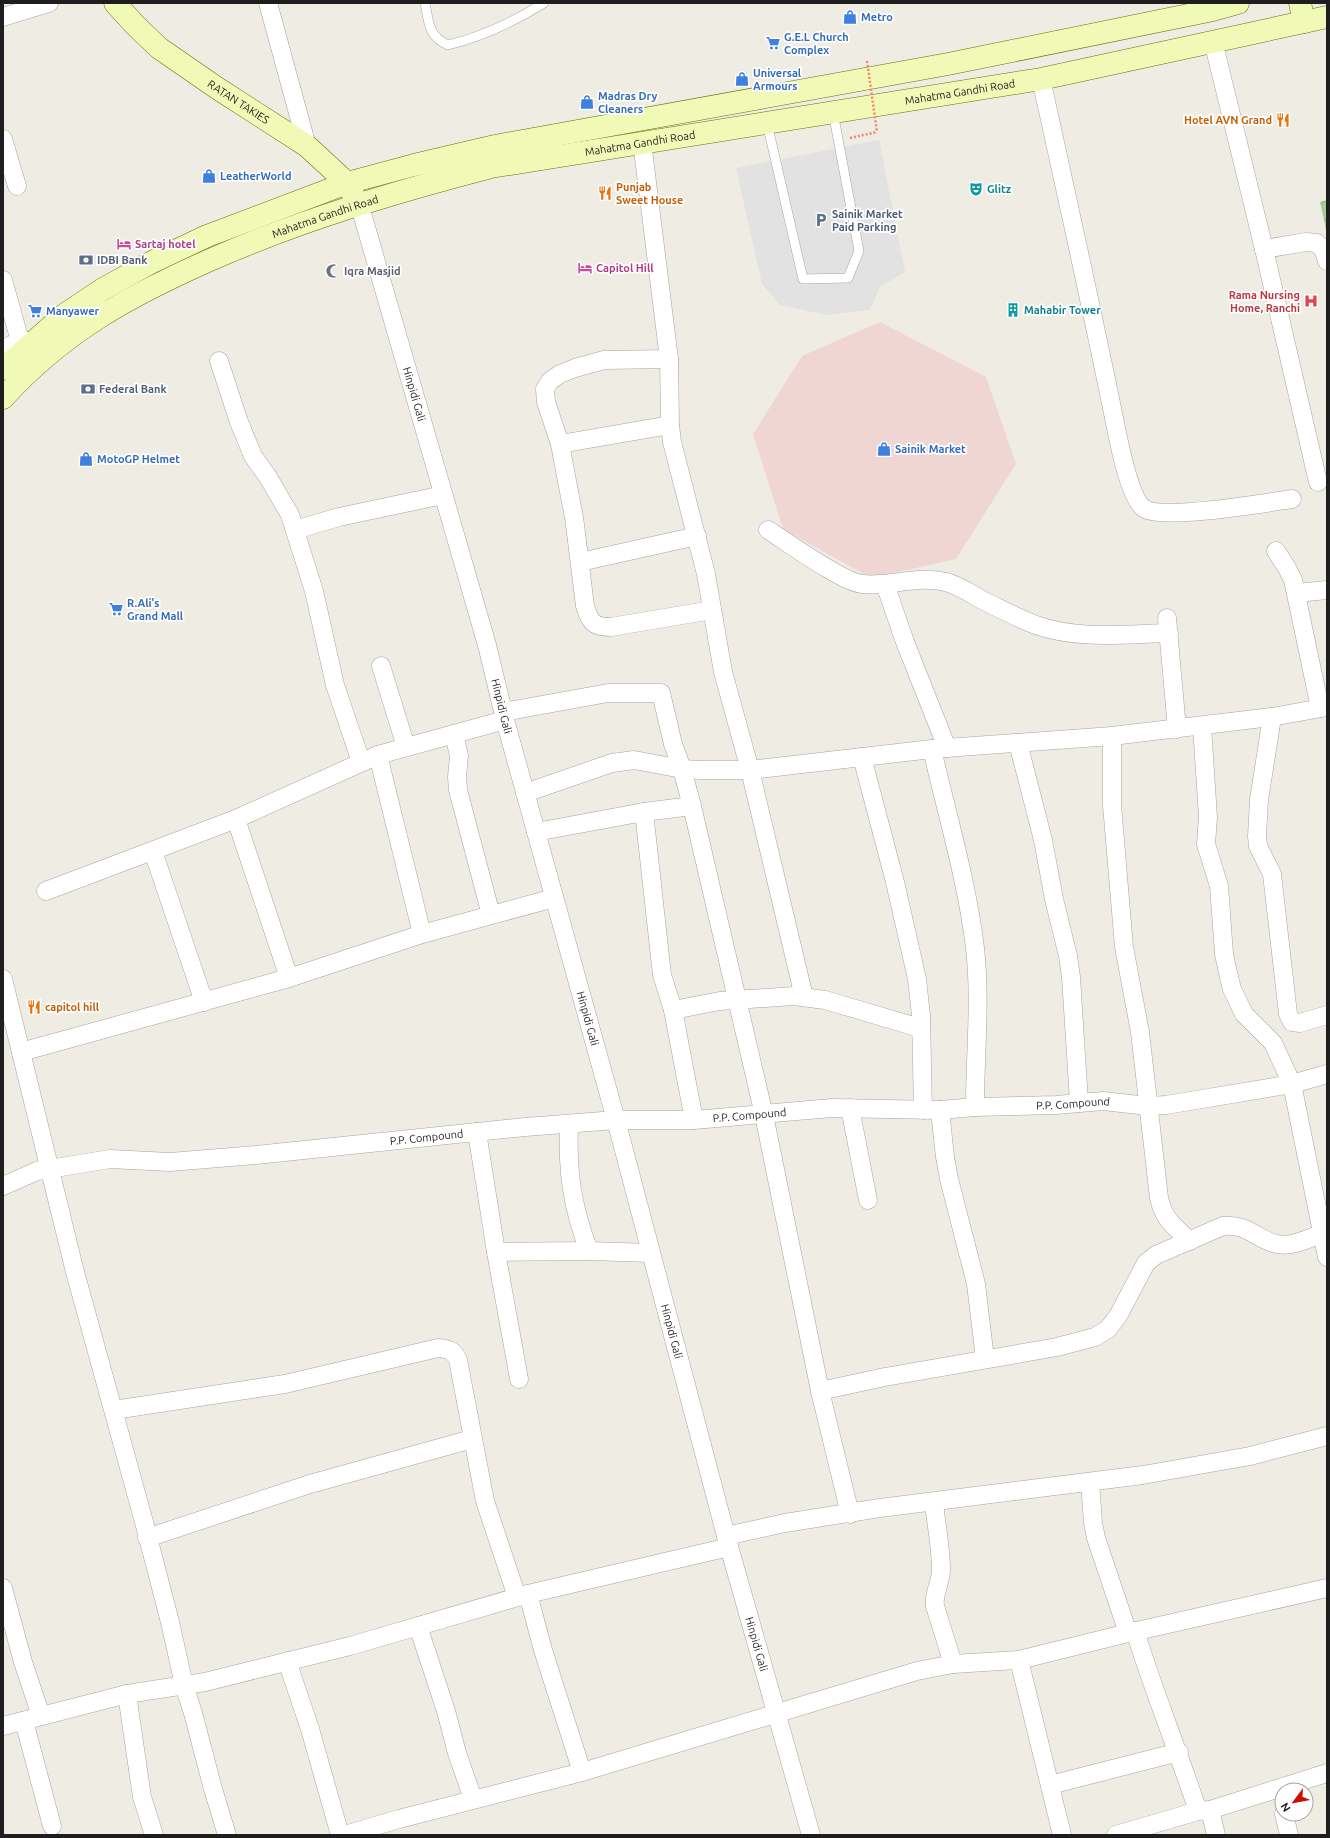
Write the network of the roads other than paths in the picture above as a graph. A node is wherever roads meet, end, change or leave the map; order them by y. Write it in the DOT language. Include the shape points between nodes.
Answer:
graph roads {
  1 [pos="49,3"];
  2 [pos="115,3"];
  3 [pos="268,3"];
  4 [pos="425,3"];
  5 [pos="544,3"];
  6 [pos="1238,3"];
  7 [pos="1302,12"];
  8 [pos="3,17"];
  9 [pos="1327,17"];
  10 [pos="1213,41"];
  11 [pos="1041,79"];
  12 [pos="833,112"];
  13 [pos="766,122"];
  14 [pos="3,139"];
  15 [pos="642,142"];
  16 [pos="307,146"];
  17 [pos="347,183"];
  18 [pos="17,186"];
  19 [pos="359,203"];
  20 [pos="1264,249"];
  21 [pos="1327,261"];
  22 [pos="3,280"];
  23 [pos="26,341"];
  24 [pos="3,349"];
  25 [pos="669,359"];
  26 [pos="219,361"];
  27 [pos="3,369"];
  28 [pos="3,398"];
  29 [pos="670,425"];
  30 [pos="560,444"];
  31 [pos="1318,482"];
  32 [pos="443,495"];
  33 [pos="1292,499"];
  34 [pos="295,530"];
  35 [pos="768,530"];
  36 [pos="697,536"];
  37 [pos="1276,551"];
  38 [pos="580,562"];
  39 [pos="885,584"];
  40 [pos="1327,590"];
  41 [pos="1296,593"];
  42 [pos="712,610"];
  43 [pos="381,666"];
  44 [pos="1324,708"];
  45 [pos="504,716"];
  46 [pos="1272,717"];
  47 [pos="1202,726"];
  48 [pos="1177,729"];
  49 [pos="454,734"];
  50 [pos="1112,736"];
  51 [pos="1018,743"];
  52 [pos="406,747"];
  53 [pos="940,749"];
  54 [pos="378,755"];
  55 [pos="862,757"];
  56 [pos="361,762"];
  57 [pos="682,769"];
  58 [pos="750,770"];
  59 [pos="525,793"];
  60 [pos="692,806"];
  61 [pos="644,812"];
  62 [pos="236,819"];
  63 [pos="536,832"];
  64 [pos="153,851"];
  65 [pos="46,891"];
  66 [pos="554,898"];
  67 [pos="491,915"];
  68 [pos="422,934"];
  69 [pos="289,978"];
  70 [pos="3,979"];
  71 [pos="804,997"];
  72 [pos="737,1000"];
  73 [pos="204,1002"];
  74 [pos="673,1010"];
  75 [pos="1327,1015"];
  76 [pos="920,1028"];
  77 [pos="21,1052"];
  78 [pos="1327,1074"];
  79 [pos="1292,1084"];
  80 [pos="1079,1102"];
  81 [pos="975,1106"];
  82 [pos="1148,1106"];
  83 [pos="850,1108"];
  84 [pos="932,1110"];
  85 [pos="764,1115"];
  86 [pos="616,1120"];
  87 [pos="694,1120"];
  88 [pos="569,1124"];
  89 [pos="478,1132"];
  90 [pos="50,1169"];
  91 [pos="3,1186"];
  92 [pos="868,1200"];
  93 [pos="1321,1234"];
  94 [pos="1190,1241"];
  95 [pos="589,1251"];
  96 [pos="496,1252"];
  97 [pos="651,1253"];
  98 [pos="1327,1257"];
  99 [pos="985,1358"];
  100 [pos="519,1379"];
  101 [pos="820,1391"];
  102 [pos="114,1410"];
  103 [pos="1327,1436"];
  104 [pos="472,1439"];
  105 [pos="1090,1482"];
  106 [pos="934,1502"];
  107 [pos="850,1514"];
  108 [pos="148,1538"];
  109 [pos="728,1541"];
  110 [pos="3,1588"];
  111 [pos="1327,1588"];
  112 [pos="523,1596"];
  113 [pos="418,1626"];
  114 [pos="1131,1632"];
  115 [pos="1019,1660"];
  116 [pos="287,1662"];
  117 [pos="953,1664"];
  118 [pos="184,1685"];
  119 [pos="127,1694"];
  120 [pos="777,1714"];
  121 [pos="41,1716"];
  122 [pos="24,1721"];
  123 [pos="3,1726"];
  124 [pos="1179,1752"];
  125 [pos="582,1772"];
  126 [pos="1327,1773"];
  127 [pos="1299,1782"];
  128 [pos="1050,1785"];
  129 [pos="1274,1790"];
  130 [pos="473,1799"];
  131 [pos="1204,1811"];
  132 [pos="1286,1822"];
  133 [pos="52,1826"];
  134 [pos="154,1835"];
  135 [pos="227,1835"];
  136 [pos="340,1835"];
  137 [pos="345,1835"];
  138 [pos="811,1835"];
  139 [pos="1062,1835"];
  140 [pos="1116,1835"];
  141 [pos="1216,1835"];
  142 [pos="1289,1835"];
  1 -- 8 [label="street"];
  2 -- 16 [label="main road, RATAN TAKIES" via="160,48"];
  3 -- 16 [label="street"];
  4 -- 5 [label="lane" via="431,31 438,40 448,45 480,34 528,13"];
  6 -- 17 [label="main road, Mahatma Gandhi Road" via="956,62 495,146"];
  7 -- 9 [label="main road, Mahatma Gandhi Road"];
  7 -- 10 [label="main road, Mahatma Gandhi Road"];
  10 -- 11 [label="main road, Mahatma Gandhi Road"];
  10 -- 20 [label="street"];
  11 -- 12 [label="main road, Mahatma Gandhi Road"];
  11 -- 33 [label="street" via="1100,344 1124,467 1143,508 1154,512 1211,510"];
  12 -- 13 [label="main road, Mahatma Gandhi Road"];
  12 -- 13 [label="lane" via="858,251 848,278 803,279"];
  13 -- 15 [label="main road, Mahatma Gandhi Road"];
  14 -- 18 [label="street"];
  15 -- 19 [label="main road, Mahatma Gandhi Road" via="491,166"];
  15 -- 25 [label="street"];
  16 -- 17 [label="main road, RATAN TAKIES"];
  17 -- 19 [label="main road, RATAN TAKIES"];
  17 -- 23 [label="main road, Mahatma Gandhi Road" via="207,236 150,263 103,289"];
  19 -- 28 [label="main road, Mahatma Gandhi Road" via="251,242 170,278 120,304 78,330 45,356"];
  19 -- 32 [label="street, Hinpidi Gali"];
  20 -- 21 [label="street" via="1306,242 1317,243 1324,251"];
  20 -- 31 [label="street"];
  22 -- 23 [label="street"];
  23 -- 24 [label="street"];
  23 -- 27 [label="main road, Mahatma Gandhi Road"];
  25 -- 29 [label="street"];
  25 -- 30 [label="street" via="604,360 575,368 550,381 545,389 546,402"];
  26 -- 34 [label="street" via="253,456 284,504"];
  29 -- 30 [label="street"];
  29 -- 36 [label="street"];
  30 -- 38 [label="street"];
  32 -- 34 [label="street" via="339,517"];
  32 -- 45 [label="street, Hinpidi Gali" via="487,645"];
  34 -- 56 [label="street" via="314,591 335,686"];
  35 -- 39 [label="street" via="850,582"];
  36 -- 38 [label="street"];
  36 -- 42 [label="street"];
  37 -- 41 [label="street" via="1287,568"];
  38 -- 42 [label="street" via="588,616 599,627"];
  39 -- 48 [label="street" via="932,580 946,582 1034,625 1053,631 1086,634 1168,626"];
  39 -- 53 [label="street"];
  40 -- 41 [label="street"];
  41 -- 44 [label="street"];
  42 -- 58 [label="street" via="727,691"];
  43 -- 52 [label="street"];
  44 -- 46 [label="street"];
  45 -- 49 [label="street"];
  45 -- 57 [label="street" via="608,693 661,693 672,744"];
  45 -- 59 [label="street, Hinpidi Gali"];
  46 -- 47 [label="street"];
  46 -- 75 [label="street" via="1259,800 1257,836 1258,846 1272,874 1288,1014 1292,1022 1300,1023"];
  47 -- 48 [label="street"];
  47 -- 79 [label="street" via="1208,817 1206,844 1219,886 1224,954 1232,990 1244,1014 1273,1043"];
  48 -- 50 [label="street"];
  49 -- 52 [label="street"];
  49 -- 67 [label="street" via="459,756 458,790"];
  50 -- 51 [label="street"];
  50 -- 82 [label="street" via="1112,805 1116,870 1124,947 1140,1032"];
  51 -- 53 [label="street"];
  51 -- 80 [label="street" via="1043,840 1068,956"];
  52 -- 54 [label="street"];
  53 -- 55 [label="street"];
  53 -- 81 [label="street" via="975,950"];
  54 -- 56 [label="street"];
  54 -- 68 [label="street"];
  55 -- 58 [label="street"];
  55 -- 76 [label="street" via="912,952 920,998"];
  56 -- 62 [label="street"];
  57 -- 58 [label="street"];
  57 -- 59 [label="street" via="625,760 612,762"];
  57 -- 60 [label="street"];
  58 -- 71 [label="street"];
  59 -- 63 [label="street, Hinpidi Gali"];
  60 -- 61 [label="street"];
  60 -- 72 [label="street"];
  61 -- 63 [label="street"];
  61 -- 74 [label="street" via="662,975"];
  62 -- 64 [label="street"];
  62 -- 69 [label="street"];
  63 -- 66 [label="street, Hinpidi Gali"];
  64 -- 65 [label="street"];
  64 -- 73 [label="street"];
  66 -- 67 [label="street"];
  66 -- 86 [label="street, Hinpidi Gali"];
  67 -- 68 [label="street"];
  68 -- 69 [label="street"];
  69 -- 73 [label="street"];
  70 -- 77 [label="street"];
  71 -- 72 [label="street"];
  71 -- 76 [label="street" via="825,1000"];
  72 -- 74 [label="street"];
  72 -- 85 [label="street"];
  73 -- 77 [label="street"];
  74 -- 87 [label="street"];
  76 -- 84 [label="street"];
  77 -- 90 [label="street"];
  78 -- 79 [label="street, P.P. Compound"];
  79 -- 82 [label="street, P.P. Compound" via="1221,1097"];
  79 -- 93 [label="street"];
  80 -- 81 [label="street, P.P. Compound" via="1056,1105"];
  80 -- 82 [label="street, P.P. Compound" via="1103,1101"];
  81 -- 84 [label="street, P.P. Compound"];
  82 -- 94 [label="street" via="1162,1210 1166,1219"];
  83 -- 84 [label="street, P.P. Compound"];
  83 -- 85 [label="street, P.P. Compound"];
  83 -- 92 [label="street"];
  84 -- 99 [label="street" via="976,1284"];
  85 -- 87 [label="street, P.P. Compound"];
  85 -- 101 [label="street"];
  86 -- 87 [label="street, P.P. Compound"];
  86 -- 88 [label="street, P.P. Compound"];
  86 -- 97 [label="street, Hinpidi Gali"];
  88 -- 89 [label="street, P.P. Compound"];
  88 -- 95 [label="street" via="570,1181 577,1215"];
  89 -- 90 [label="street, P.P. Compound" via="170,1162 110,1159"];
  89 -- 96 [label="street"];
  90 -- 91 [label="street, P.P. Compound" via="37,1171"];
  90 -- 102 [label="street" via="75,1272"];
  93 -- 94 [label="street" via="1290,1244 1276,1244 1234,1224 1214,1228"];
  93 -- 98 [label="street"];
  94 -- 99 [label="street" via="1156,1255 1146,1263 1118,1316 1108,1329 1075,1344"];
  95 -- 96 [label="street"];
  95 -- 97 [label="street"];
  96 -- 100 [label="street"];
  97 -- 109 [label="street, Hinpidi Gali"];
  99 -- 101 [label="street"];
  101 -- 107 [label="street"];
  102 -- 104 [label="street" via="285,1384 438,1348 455,1353 458,1360"];
  102 -- 108 [label="street"];
  103 -- 105 [label="street" via="1250,1456"];
  104 -- 108 [label="street" via="310,1484"];
  104 -- 112 [label="street" via="485,1502"];
  105 -- 106 [label="street"];
  105 -- 114 [label="street" via="1096,1538"];
  106 -- 107 [label="street"];
  106 -- 117 [label="street" via="941,1570 934,1598"];
  107 -- 109 [label="street" via="778,1525"];
  108 -- 118 [label="street"];
  109 -- 112 [label="street"];
  109 -- 120 [label="street, Hinpidi Gali"];
  110 -- 121 [label="street"];
  111 -- 114 [label="street"];
  112 -- 113 [label="street"];
  112 -- 125 [label="street"];
  113 -- 116 [label="street"];
  113 -- 130 [label="street"];
  114 -- 115 [label="street"];
  114 -- 124 [label="street"];
  115 -- 117 [label="street"];
  115 -- 128 [label="street"];
  116 -- 118 [label="street"];
  116 -- 136 [label="street" via="310,1729"];
  117 -- 120 [label="street" via="917,1671"];
  118 -- 119 [label="street"];
  118 -- 135 [label="street"];
  119 -- 121 [label="street"];
  119 -- 134 [label="street" via="142,1797"];
  120 -- 125 [label="street"];
  120 -- 138 [label="street, Hinpidi Gali"];
  121 -- 122 [label="street"];
  122 -- 123 [label="street"];
  122 -- 133 [label="street"];
  124 -- 128 [label="street"];
  124 -- 131 [label="street"];
  125 -- 130 [label="street"];
  126 -- 127 [label="street"];
  128 -- 139 [label="street"];
  129 -- 131 [label="street"];
  130 -- 137 [label="street"];
  131 -- 140 [label="street"];
  131 -- 141 [label="street"];
  132 -- 142 [label="street"];
}
